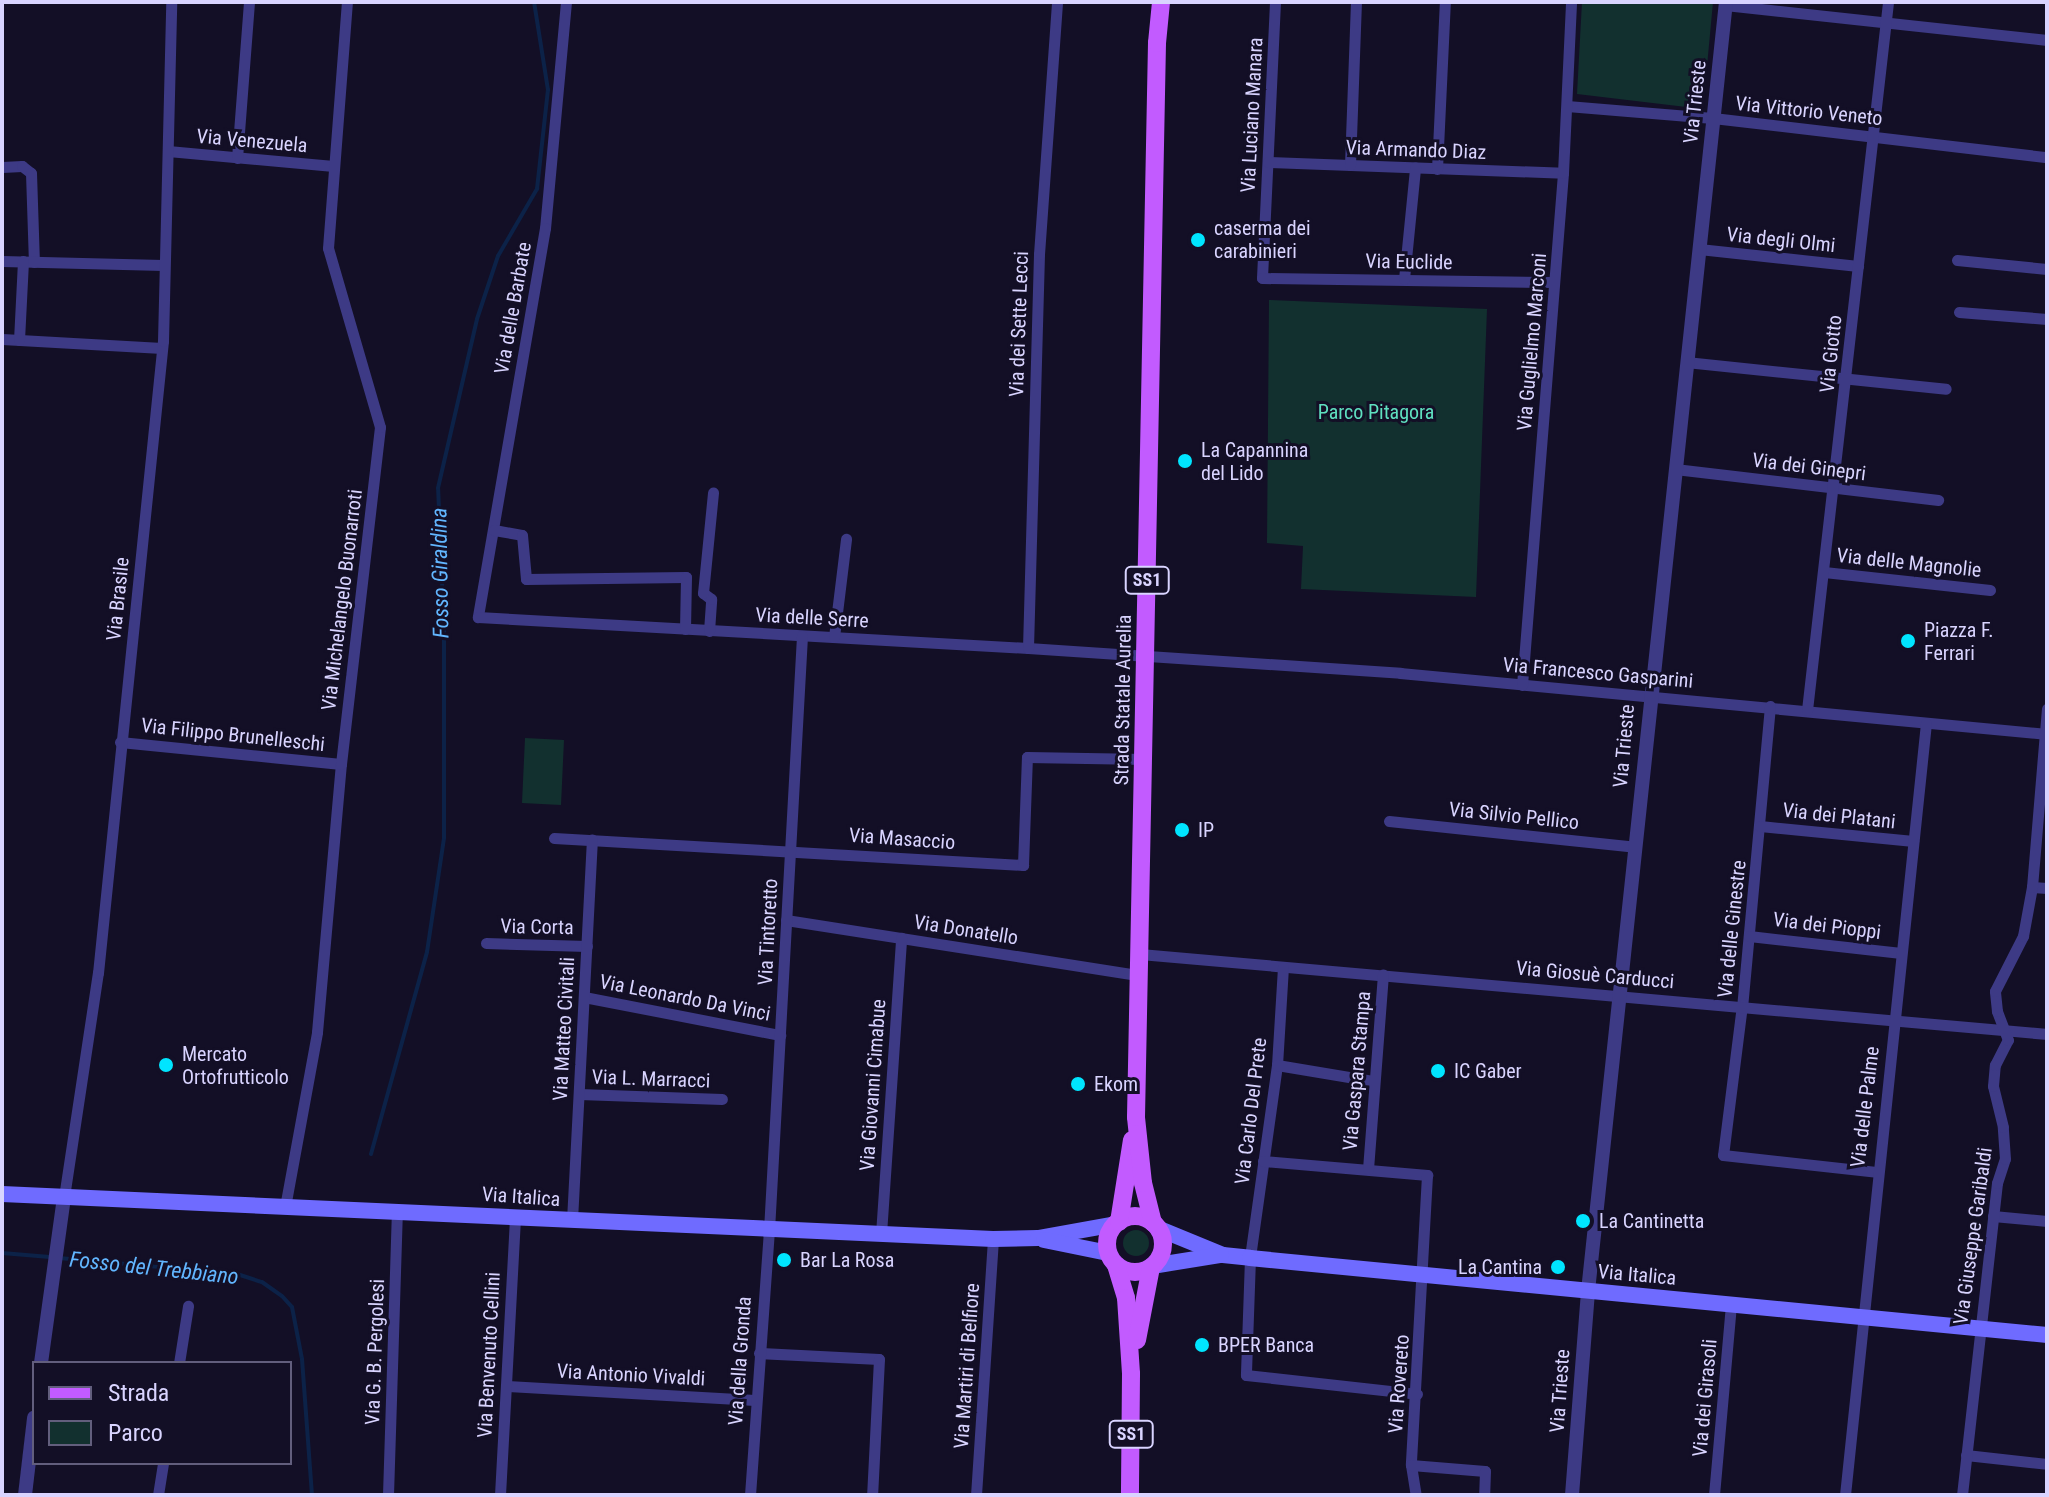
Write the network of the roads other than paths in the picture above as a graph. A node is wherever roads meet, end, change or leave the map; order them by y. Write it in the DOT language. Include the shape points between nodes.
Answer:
graph roads {
  1 [pos="171,2"];
  2 [pos="249,2"];
  3 [pos="347,2"];
  4 [pos="566,2"];
  5 [pos="1057,2"];
  6 [pos="1152,2"];
  7 [pos="1161,2"];
  8 [pos="1275,2"];
  9 [pos="1356,2"];
  10 [pos="1445,2"];
  11 [pos="1571,2"];
  12 [pos="1888,2"];
  13 [pos="1726,4"];
  14 [pos="1887,22"];
  15 [pos="2047,40"];
  16 [pos="1157,43"];
  17 [pos="1567,106"];
  18 [pos="1713,118"];
  19 [pos="1874,136"];
  20 [pos="168,151"];
  21 [pos="2047,157"];
  22 [pos="237,158"];
  23 [pos="1268,162"];
  24 [pos="1350,165"];
  25 [pos="333,166"];
  26 [pos="2,167"];
  27 [pos="1415,168"];
  28 [pos="1437,169"];
  29 [pos="1563,173"];
  30 [pos="1699,249"];
  31 [pos="1957,260"];
  32 [pos="2,261"];
  33 [pos="28,262"];
  34 [pos="163,265"];
  35 [pos="1858,266"];
  36 [pos="2047,269"];
  37 [pos="1262,278"];
  38 [pos="1404,279"];
  39 [pos="1554,282"];
  40 [pos="1959,312"];
  41 [pos="2047,319"];
  42 [pos="2,339"];
  43 [pos="19,340"];
  44 [pos="162,348"];
  45 [pos="1686,362"];
  46 [pos="1847,377"];
  47 [pos="1946,389"];
  48 [pos="1675,469"];
  49 [pos="1834,488"];
  50 [pos="713,492"];
  51 [pos="1938,500"];
  52 [pos="494,530"];
  53 [pos="846,539"];
  54 [pos="1824,572"];
  55 [pos="1990,590"];
  56 [pos="478,617"];
  57 [pos="685,629"];
  58 [pos="709,631"];
  59 [pos="802,636"];
  60 [pos="834,637"];
  61 [pos="1028,648"];
  62 [pos="1145,655"];
  63 [pos="1522,685"];
  64 [pos="1649,697"];
  65 [pos="1770,706"];
  66 [pos="2047,709"];
  67 [pos="1807,710"];
  68 [pos="1926,723"];
  69 [pos="2046,734"];
  70 [pos="120,742"];
  71 [pos="1145,759"];
  72 [pos="341,764"];
  73 [pos="1389,821"];
  74 [pos="1760,826"];
  75 [pos="554,838"];
  76 [pos="592,840"];
  77 [pos="1913,841"];
  78 [pos="1635,847"];
  79 [pos="790,850"];
  80 [pos="2032,887"];
  81 [pos="2047,888"];
  82 [pos="786,920"];
  83 [pos="1749,936"];
  84 [pos="901,938"];
  85 [pos="486,943"];
  86 [pos="587,946"];
  87 [pos="1901,953"];
  88 [pos="1140,954"];
  89 [pos="1283,967"];
  90 [pos="1139,975"];
  91 [pos="1386,975"];
  92 [pos="584,997"];
  93 [pos="1618,997"];
  94 [pos="1742,1005"];
  95 [pos="1894,1020"];
  96 [pos="2005,1031"];
  97 [pos="2047,1034"];
  98 [pos="780,1035"];
  99 [pos="1277,1065"];
  100 [pos="1373,1081"];
  101 [pos="579,1094"];
  102 [pos="722,1099"];
  103 [pos="1136,1117"];
  104 [pos="1263,1161"];
  105 [pos="1368,1169"];
  106 [pos="1876,1172"];
  107 [pos="2,1194"];
  108 [pos="64,1197"];
  109 [pos="285,1207"];
  110 [pos="397,1210"];
  111 [pos="515,1216"];
  112 [pos="1993,1216"];
  113 [pos="572,1220"];
  114 [pos="2047,1221"];
  115 [pos="1118,1223"];
  116 [pos="1155,1226"];
  117 [pos="769,1230"];
  118 [pos="881,1234"];
  119 [pos="1038,1238"];
  120 [pos="993,1239"];
  121 [pos="1223,1255"];
  122 [pos="1250,1258"];
  123 [pos="1112,1259"];
  124 [pos="1152,1267"];
  125 [pos="1424,1275"];
  126 [pos="1588,1291"];
  127 [pos="1731,1304"];
  128 [pos="188,1306"];
  129 [pos="1864,1318"];
  130 [pos="1979,1329"];
  131 [pos="2047,1335"];
  132 [pos="759,1353"];
  133 [pos="41,1361"];
  134 [pos="179,1361"];
  135 [pos="1131,1374"];
  136 [pos="506,1386"];
  137 [pos="1417,1394"];
  138 [pos="755,1400"];
  139 [pos="32,1435"];
  140 [pos="1966,1455"];
  141 [pos="2047,1464"];
  142 [pos="163,1465"];
  143 [pos="1411,1465"];
  144 [pos="25,1495"];
  145 [pos="158,1495"];
  146 [pos="388,1495"];
  147 [pos="500,1495"];
  148 [pos="750,1495"];
  149 [pos="872,1495"];
  150 [pos="976,1495"];
  151 [pos="1130,1495"];
  152 [pos="1416,1495"];
  153 [pos="1484,1495"];
  154 [pos="1572,1495"];
  155 [pos="1714,1495"];
  156 [pos="1845,1495"];
  157 [pos="1962,1495"];
  1 -- 20 [label="street, Via Brasile"];
  2 -- 22 [label="street"];
  3 -- 25 [label="street, Via Michelangelo Buonarroti"];
  4 -- 52 [label="street, Via delle Barbate" via="545,228"];
  5 -- 61 [label="street, Via dei Sette Lecci" via="1039,254"];
  6 -- 16 [label="main road, Strada Statale Aurelia / SS1"];
  7 -- 16 [label="main road, Strada Statale Aurelia / SS1"];
  8 -- 23 [label="street, Via Luciano Manara"];
  9 -- 24 [label="street"];
  10 -- 28 [label="street"];
  11 -- 17 [label="street, Via Guglielmo Marconi"];
  12 -- 14 [label="street, Via Giotto"];
  13 -- 14 [label="street"];
  13 -- 18 [label="street, Via Trieste"];
  14 -- 15 [label="street"];
  14 -- 19 [label="street, Via Giotto"];
  16 -- 62 [label="main road, Strada Statale Aurelia / SS1"];
  17 -- 18 [label="street, Via Vittorio Veneto"];
  17 -- 29 [label="street, Via Guglielmo Marconi"];
  18 -- 19 [label="street, Via Vittorio Veneto"];
  18 -- 30 [label="street, Via Trieste"];
  19 -- 21 [label="street, Via Vittorio Veneto"];
  19 -- 35 [label="street, Via Giotto"];
  20 -- 22 [label="street, Via Venezuela"];
  20 -- 34 [label="street, Via Brasile"];
  22 -- 25 [label="street, Via Venezuela"];
  23 -- 24 [label="street, Via Armando Diaz"];
  23 -- 37 [label="street, Via Luciano Manara"];
  24 -- 27 [label="street, Via Armando Diaz"];
  25 -- 72 [label="street, Via Michelangelo Buonarroti" via="328,248 380,427"];
  26 -- 33 [label="street" via="22,166 31,173"];
  27 -- 28 [label="street, Via Armando Diaz"];
  27 -- 38 [label="street"];
  28 -- 29 [label="street, Via Armando Diaz"];
  29 -- 39 [label="street, Via Guglielmo Marconi"];
  30 -- 35 [label="street, Via degli Olmi"];
  30 -- 45 [label="street, Via Trieste"];
  31 -- 36 [label="street"];
  32 -- 33 [label="street"];
  33 -- 34 [label="street"];
  33 -- 43 [label="street"];
  34 -- 44 [label="street, Via Brasile"];
  35 -- 46 [label="street, Via Giotto"];
  37 -- 38 [label="street, Via Euclide"];
  38 -- 39 [label="street, Via Euclide"];
  39 -- 63 [label="street, Via Guglielmo Marconi"];
  40 -- 41 [label="street"];
  42 -- 43 [label="street"];
  43 -- 44 [label="street"];
  44 -- 70 [label="street, Via Brasile"];
  45 -- 46 [label="street"];
  45 -- 48 [label="street, Via Trieste"];
  46 -- 47 [label="street"];
  46 -- 49 [label="street, Via Giotto"];
  48 -- 49 [label="street, Via dei Ginepri"];
  48 -- 64 [label="street, Via Trieste"];
  49 -- 51 [label="street, Via dei Ginepri"];
  49 -- 54 [label="street, Via Giotto"];
  50 -- 58 [label="street" via="703,593 711,599"];
  52 -- 56 [label="street, Via delle Barbate"];
  52 -- 57 [label="street" via="522,535 526,579 686,577"];
  53 -- 60 [label="street"];
  54 -- 55 [label="street, Via delle Magnolie"];
  54 -- 67 [label="street, Via Giotto"];
  56 -- 57 [label="street, Via delle Serre"];
  57 -- 58 [label="street, Via delle Serre"];
  58 -- 59 [label="street, Via delle Serre"];
  59 -- 60 [label="street, Via delle Serre"];
  59 -- 79 [label="street, Via Tintoretto"];
  60 -- 61 [label="street, Via delle Serre"];
  61 -- 62 [label="street, Via delle Serre"];
  62 -- 63 [label="street, Via Francesco Gasparini"];
  62 -- 71 [label="main road, Strada Statale Aurelia / SS1"];
  63 -- 64 [label="street, Via Francesco Gasparini"];
  64 -- 65 [label="street, Via Francesco Gasparini"];
  64 -- 78 [label="street, Via Trieste"];
  65 -- 67 [label="street, Via Francesco Gasparini"];
  65 -- 74 [label="street, Via delle Ginestre"];
  66 -- 69 [label="street"];
  67 -- 68 [label="street, Via Francesco Gasparini"];
  68 -- 69 [label="street, Via Francesco Gasparini"];
  68 -- 77 [label="street, Via delle Palme"];
  69 -- 80 [label="street"];
  70 -- 72 [label="street, Via Filippo Brunelleschi"];
  70 -- 108 [label="street, Via Brasile" via="98,973"];
  71 -- 79 [label="street, Via Masaccio" via="1027,757 1023,865"];
  71 -- 88 [label="main road, Strada Statale Aurelia / SS1"];
  72 -- 109 [label="street, Via Michelangelo Buonarroti" via="317,1032"];
  73 -- 78 [label="street, Via Silvio Pellico"];
  74 -- 77 [label="street, Via dei Platani"];
  74 -- 83 [label="street, Via delle Ginestre"];
  75 -- 76 [label="street, Via Masaccio"];
  76 -- 79 [label="street, Via Masaccio"];
  76 -- 86 [label="street, Via Matteo Civitali"];
  77 -- 87 [label="street, Via delle Palme"];
  78 -- 93 [label="street, Via Trieste"];
  79 -- 82 [label="street, Via Tintoretto"];
  80 -- 81 [label="street"];
  80 -- 96 [label="street" via="2023,936 1995,991"];
  82 -- 84 [label="street, Via Donatello"];
  82 -- 98 [label="street, Via Tintoretto"];
  83 -- 87 [label="street, Via dei Pioppi"];
  83 -- 94 [label="street, Via delle Ginestre"];
  84 -- 90 [label="street, Via Donatello"];
  84 -- 118 [label="street, Via Giovanni Cimabue"];
  85 -- 86 [label="street, Via Corta"];
  86 -- 92 [label="street, Via Matteo Civitali"];
  87 -- 95 [label="street, Via delle Palme"];
  88 -- 89 [label="street, Via Giosuè Carducci"];
  88 -- 90 [label="main road, Strada Statale Aurelia / SS1"];
  89 -- 91 [label="street, Via Giosuè Carducci"];
  89 -- 99 [label="street, Via Carlo Del Prete"];
  90 -- 103 [label="main road, Strada Statale Aurelia / SS1"];
  91 -- 93 [label="street, Via Giosuè Carducci"];
  91 -- 100 [label="street, Via Gaspara Stampa"];
  92 -- 98 [label="street, Via Leonardo Da Vinci"];
  92 -- 101 [label="street, Via Matteo Civitali"];
  93 -- 94 [label="street, Via Giosuè Carducci"];
  93 -- 126 [label="street, Via Trieste"];
  94 -- 95 [label="street, Via Giosuè Carducci"];
  94 -- 106 [label="street, Via delle Ginestre" via="1723,1155"];
  95 -- 96 [label="street, Via Giosuè Carducci"];
  95 -- 106 [label="street, Via delle Palme"];
  96 -- 97 [label="street, Via Giosuè Carducci"];
  96 -- 112 [label="street, Via Giuseppe Garibaldi" via="2008,1040 1995,1065 1993,1086 2005,1159"];
  98 -- 117 [label="street, Via Tintoretto"];
  99 -- 100 [label="street"];
  99 -- 104 [label="street, Via Carlo Del Prete"];
  100 -- 105 [label="street, Via Gaspara Stampa"];
  101 -- 102 [label="street, Via L. Marracci"];
  101 -- 113 [label="street, Via Matteo Civitali"];
  103 -- 115 [label="main road, Strada Statale Aurelia / SS1"];
  103 -- 116 [label="main road, Strada Statale Aurelia / SS1" via="1143,1183"];
  104 -- 105 [label="street"];
  104 -- 122 [label="street, Via Carlo Del Prete"];
  105 -- 125 [label="street, Via Rovereto" via="1427,1175"];
  106 -- 129 [label="street, Via delle Palme"];
  107 -- 108 [label="main road, Via Italica"];
  108 -- 109 [label="main road, Via Italica"];
  108 -- 133 [label="street"];
  109 -- 110 [label="main road, Via Italica"];
  110 -- 111 [label="main road, Via Italica"];
  110 -- 146 [label="street, Via G. B. Pergolesi"];
  111 -- 113 [label="main road, Via Italica"];
  111 -- 136 [label="street, Via Benvenuto Cellini"];
  112 -- 114 [label="street"];
  112 -- 130 [label="street, Via Giuseppe Garibaldi"];
  113 -- 117 [label="main road, Via Italica"];
  115 -- 116 [label="main road" via="1130,1217"];
  115 -- 119 [label="main road, Via Italica"];
  115 -- 123 [label="main road" via="1108,1237"];
  116 -- 121 [label="main road, Via Italica"];
  116 -- 124 [label="main road" via="1163,1244"];
  117 -- 118 [label="main road, Via Italica"];
  117 -- 132 [label="street, Via della Gronda"];
  118 -- 120 [label="main road, Via Italica"];
  119 -- 120 [label="main road, Via Italica"];
  119 -- 123 [label="main road, Via Italica"];
  120 -- 150 [label="street, Via Martiri di Belfiore"];
  121 -- 122 [label="main road, Via Italica"];
  121 -- 124 [label="main road, Via Italica"];
  122 -- 125 [label="main road, Via Italica"];
  122 -- 137 [label="street, Via Carlo Del Prete" via="1246,1375"];
  123 -- 124 [label="main road" via="1133,1272"];
  123 -- 135 [label="main road, SS1" via="1126,1298"];
  124 -- 135 [label="main road, SS1"];
  125 -- 126 [label="main road, Via Italica"];
  125 -- 137 [label="street, Via Rovereto"];
  126 -- 127 [label="main road, Via Italica"];
  126 -- 154 [label="street, Via Trieste"];
  127 -- 129 [label="main road, Via Italica"];
  127 -- 155 [label="street, Via dei Girasoli"];
  128 -- 134 [label="street"];
  129 -- 130 [label="main road, Via Italica"];
  129 -- 156 [label="street, Via delle Palme"];
  130 -- 131 [label="main road, Via Italica"];
  130 -- 140 [label="street, Via Giuseppe Garibaldi"];
  132 -- 138 [label="street, Via della Gronda"];
  132 -- 149 [label="street" via="879,1359"];
  135 -- 151 [label="main road, SS1"];
  136 -- 138 [label="street, Via Antonio Vivaldi"];
  136 -- 147 [label="street, Via Benvenuto Cellini"];
  137 -- 143 [label="street, Via Rovereto"];
  138 -- 148 [label="street, Via della Gronda"];
  139 -- 144 [label="street"];
  140 -- 141 [label="street"];
  140 -- 157 [label="street, Via Giuseppe Garibaldi"];
  142 -- 145 [label="street"];
  143 -- 152 [label="street, Via Rovereto"];
  143 -- 153 [label="street" via="1485,1471"];
}
